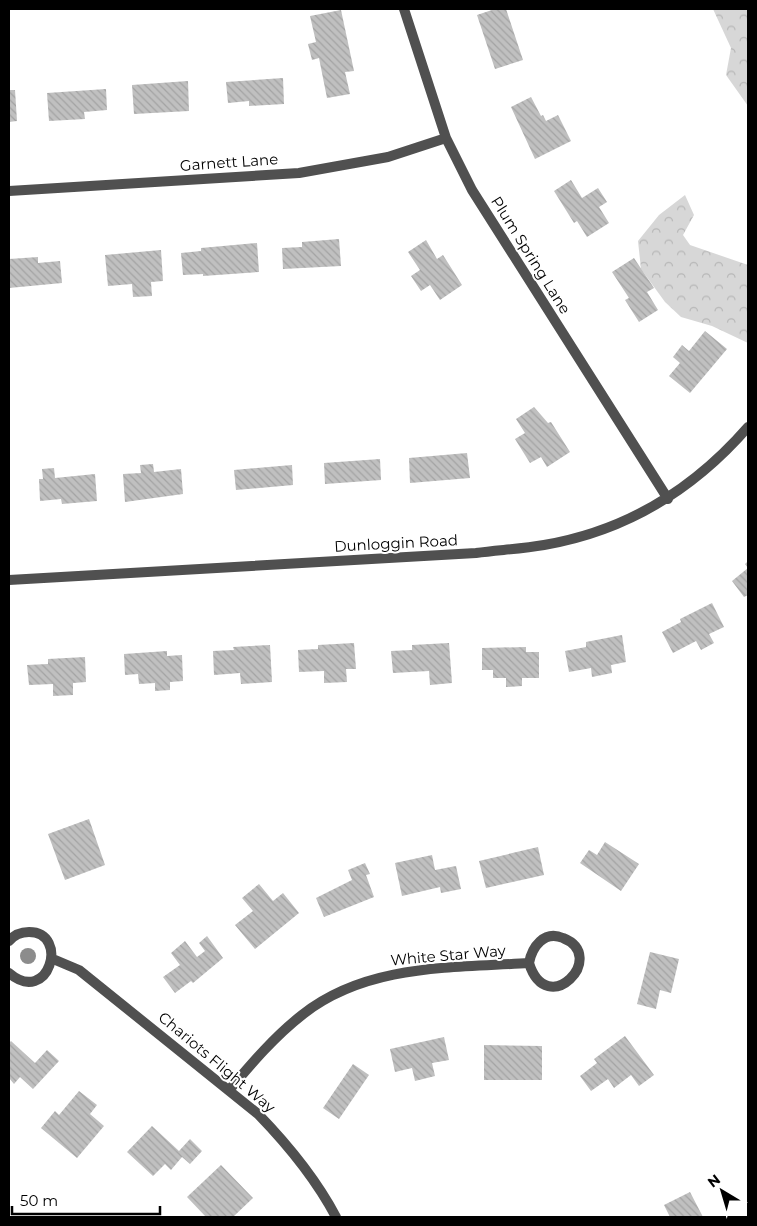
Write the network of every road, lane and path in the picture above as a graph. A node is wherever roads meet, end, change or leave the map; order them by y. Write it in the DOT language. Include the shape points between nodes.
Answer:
graph roads {
  1 [pos="404,9"];
  2 [pos="446,138"];
  3 [pos="9,191"];
  4 [pos="748,427"];
  5 [pos="668,499"];
  6 [pos="9,580"];
  7 [pos="9,941"];
  8 [pos="53,959"];
  9 [pos="529,963"];
  10 [pos="9,973"];
  11 [pos="230,1089"];
  12 [pos="336,1217"];
  1 -- 2 [label="street, Plum Spring Lane"];
  2 -- 3 [label="street, Garnett Lane" via="388,157 299,173"];
  2 -- 5 [label="street, Plum Spring Lane" via="472,190"];
  4 -- 5 [label="street, Dunloggin Road" via="706,471"];
  5 -- 6 [label="street, Dunloggin Road" via="626,522 536,546 476,553"];
  7 -- 8 [label="street" via="22,932 33,932 50,945"];
  8 -- 10 [label="street" via="41,978 29,982 16,979"];
  8 -- 11 [label="street, Chariots Flight Way" via="79,970"];
  9 -- 9 [label="street" via="531,951 538,942 551,936 562,937 572,943 578,952 580,965 576,976 565,985 553,987 540,983"];
  9 -- 11 [label="street, White Star Way" via="421,970 388,975 356,985 302,1014"];
  11 -- 12 [label="street, Chariots Flight Way" via="281,1138"];
}
